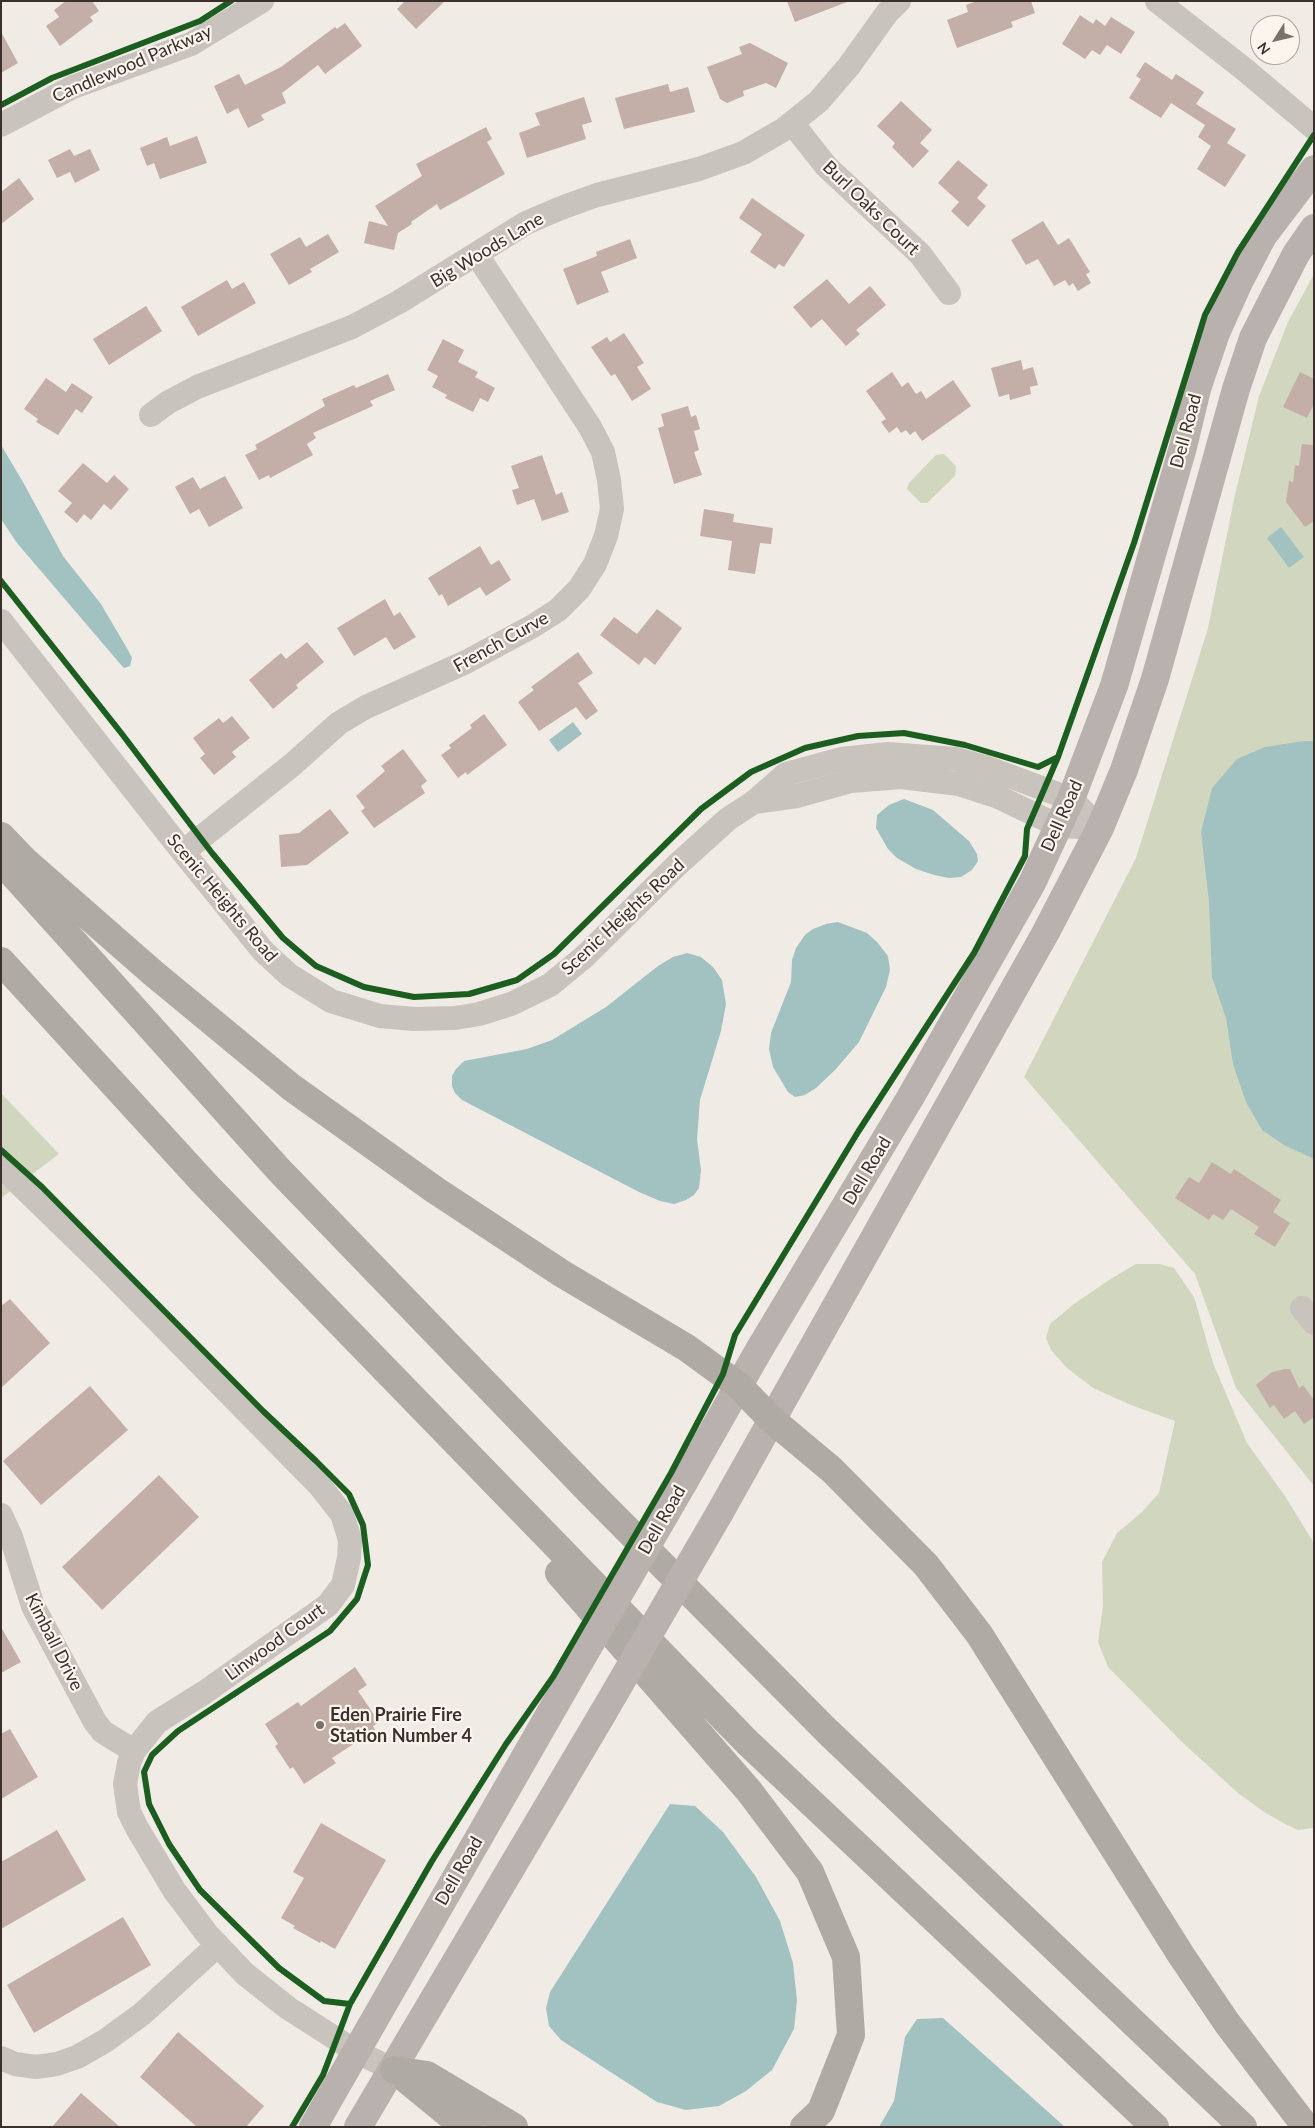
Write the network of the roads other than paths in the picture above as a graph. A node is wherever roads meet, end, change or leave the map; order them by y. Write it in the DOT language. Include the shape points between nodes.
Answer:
graph roads {
  1 [pos="262,1"];
  2 [pos="898,1"];
  3 [pos="1157,1"];
  4 [pos="792,123"];
  5 [pos="1,125"];
  6 [pos="1314,128"];
  7 [pos="1314,169"];
  8 [pos="1314,228"];
  9 [pos="477,255"];
  10 [pos="949,293"];
  11 [pos="151,415"];
  12 [pos="1,621"];
  13 [pos="1071,798"];
  14 [pos="754,802"];
  15 [pos="1059,826"];
  16 [pos="1100,828"];
  17 [pos="1,836"];
  18 [pos="182,852"];
  19 [pos="1,861"];
  20 [pos="1,961"];
  21 [pos="1,1166"];
  22 [pos="205,1184"];
  23 [pos="739,1386"];
  24 [pos="771,1419"];
  25 [pos="1,1514"];
  26 [pos="134,1751"];
  27 [pos="218,1945"];
  28 [pos="355,2051"];
  29 [pos="1,2058"];
  30 [pos="394,2070"];
  31 [pos="313,2127"];
  32 [pos="358,2127"];
  33 [pos="470,2127"];
  34 [pos="514,2127"];
  35 [pos="804,2127"];
  36 [pos="1156,2127"];
  37 [pos="1243,2127"];
  38 [pos="1306,2127"];
  1 -- 5 [label="street, Candlewood Parkway" via="191,44 73,87"];
  2 -- 4 [label="street, Big Woods Lane" via="819,101"];
  3 -- 6 [label="street"];
  4 -- 9 [label="street, Big Woods Lane" via="743,153 699,169 597,195 561,208 526,223"];
  4 -- 10 [label="street, Burl Oaks Court" via="826,166 920,254"];
  7 -- 13 [label="main road, Dell Road" via="1263,236 1216,333 1197,389 1123,656"];
  8 -- 16 [label="main road" via="1296,254 1254,338 1236,389 1155,679"];
  9 -- 11 [label="street, Big Woods Lane" via="352,327 197,387"];
  9 -- 18 [label="street, French Curve" via="590,427 603,452 610,480 612,509 606,536 594,564 579,589 558,610 466,662 366,707 339,723 292,765"];
  12 -- 18 [label="street, Scenic Heights Road"];
  13 -- 14 [label="street, Scenic Heights Road" via="956,759 888,754 841,759 786,774"];
  13 -- 15 [label="main road, Dell Road"];
  13 -- 16 [label="street, Scenic Heights Road"];
  14 -- 15 [label="street, Scenic Heights Road" via="797,796 851,781 901,777 959,784 996,796"];
  14 -- 18 [label="street, Scenic Heights Road" via="728,819 584,957 550,985 511,1004 454,1018 380,1016 330,1001 311,990 263,951"];
  15 -- 16 [label="street, Scenic Heights Road"];
  15 -- 23 [label="main road, Dell Road" via="1032,883 910,1098"];
  16 -- 24 [label="main road" via="1046,932"];
  17 -- 23 [label="highway" via="145,967 291,1087 435,1190 561,1273 687,1348"];
  19 -- 37 [label="highway" via="279,1170 597,1499 827,1730"];
  20 -- 22 [label="highway"];
  21 -- 26 [label="street, Linwood Court" via="320,1486 342,1514 350,1540 344,1585 328,1605 157,1722"];
  22 -- 35 [label="highway" via="315,1320 584,1601 749,1791 810,1872 846,1957 851,2035 821,2111"];
  22 -- 36 [label="highway" via="747,1742"];
  23 -- 24 [label="highway"];
  23 -- 28 [label="main road, Dell Road, bridge"];
  24 -- 30 [label="main road, bridge" via="719,1514"];
  24 -- 38 [label="highway" via="832,1470 926,1564 979,1634 1181,1955 1227,2023"];
  25 -- 26 [label="street, Kimball Drive" via="33,1606 96,1722 103,1732"];
  26 -- 27 [label="street, Linwood Court" via="124,1784 129,1812 174,1890"];
  27 -- 28 [label="street, Linwood Court" via="245,1974 288,2008"];
  27 -- 29 [label="street" via="142,2014 77,2057 36,2067"];
  28 -- 30 [label="street, Linwood Court"];
  28 -- 31 [label="main road, Dell Road"];
  30 -- 32 [label="main road"];
  30 -- 33 [label="highway"];
  30 -- 34 [label="highway" via="427,2075"];
}
